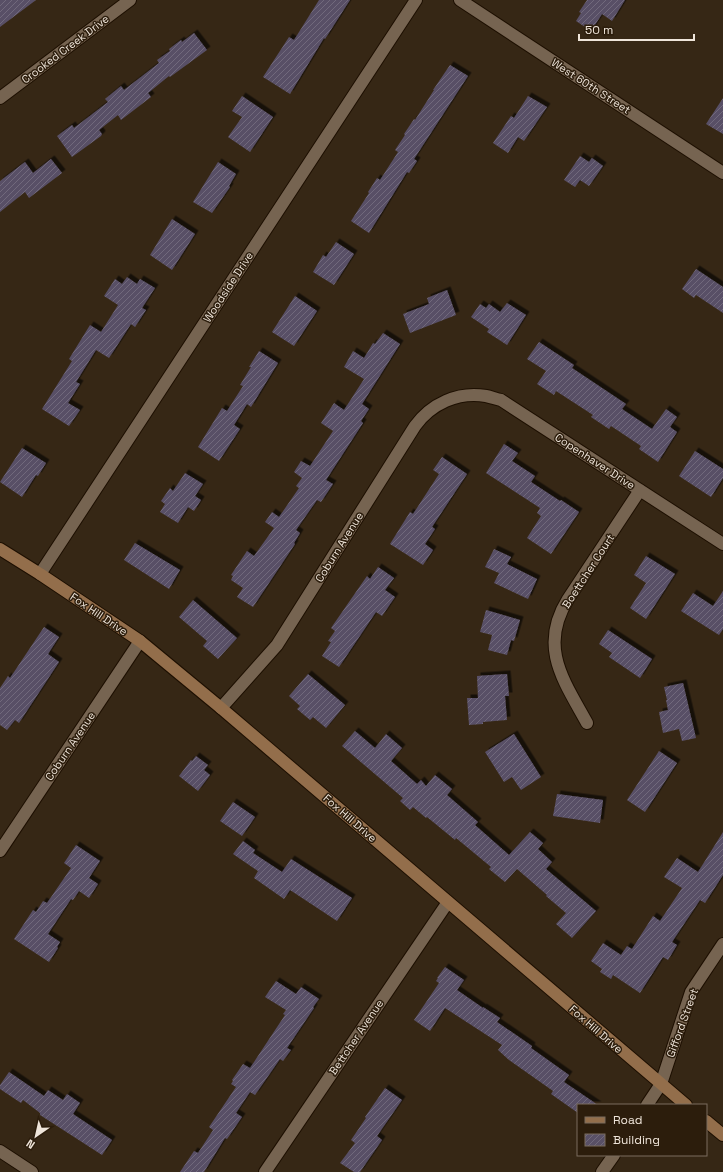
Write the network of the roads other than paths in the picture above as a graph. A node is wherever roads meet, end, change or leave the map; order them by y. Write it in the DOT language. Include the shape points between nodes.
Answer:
graph roads {
  1 [pos="130,0"];
  2 [pos="416,0"];
  3 [pos="460,0"];
  4 [pos="0,98"];
  5 [pos="723,173"];
  6 [pos="461,396"];
  7 [pos="640,490"];
  8 [pos="723,544"];
  9 [pos="0,549"];
  10 [pos="40,574"];
  11 [pos="140,641"];
  12 [pos="221,708"];
  13 [pos="587,723"];
  14 [pos="0,851"];
  15 [pos="448,902"];
  16 [pos="723,944"];
  17 [pos="661,1084"];
  18 [pos="648,1104"];
  19 [pos="685,1104"];
  20 [pos="707,1122"];
  21 [pos="723,1135"];
  22 [pos="0,1151"];
  23 [pos="613,1156"];
  24 [pos="32,1172"];
  25 [pos="265,1172"];
  26 [pos="602,1172"];
  1 -- 4 [label="street, Crooked Creek Drive"];
  2 -- 10 [label="street, Woodside Drive"];
  3 -- 5 [label="street, West 60th Street"];
  6 -- 7 [label="street, Copenhaver Drive" via="485,396 501,400"];
  6 -- 12 [label="street, Coburn Avenue" via="436,406 418,422 277,645"];
  7 -- 8 [label="street, Copenhaver Drive"];
  7 -- 13 [label="street, Boettcher Court" via="568,599 558,622 555,642 558,666"];
  9 -- 10 [label="street, Fox Hill Drive"];
  10 -- 11 [label="street, Fox Hill Drive"];
  11 -- 12 [label="street, Fox Hill Drive"];
  11 -- 14 [label="street, Coburn Avenue"];
  12 -- 15 [label="street, Fox Hill Drive"];
  15 -- 17 [label="street, Fox Hill Drive"];
  15 -- 25 [label="street, Bettcher Avenue"];
  16 -- 17 [label="street, Gifford Street" via="691,992"];
  17 -- 18 [label="street, Gifford Street"];
  17 -- 19 [label="street, Fox Hill Drive"];
  20 -- 21 [label="street"];
  22 -- 24 [label="street"];
  23 -- 26 [label="street"];
}
